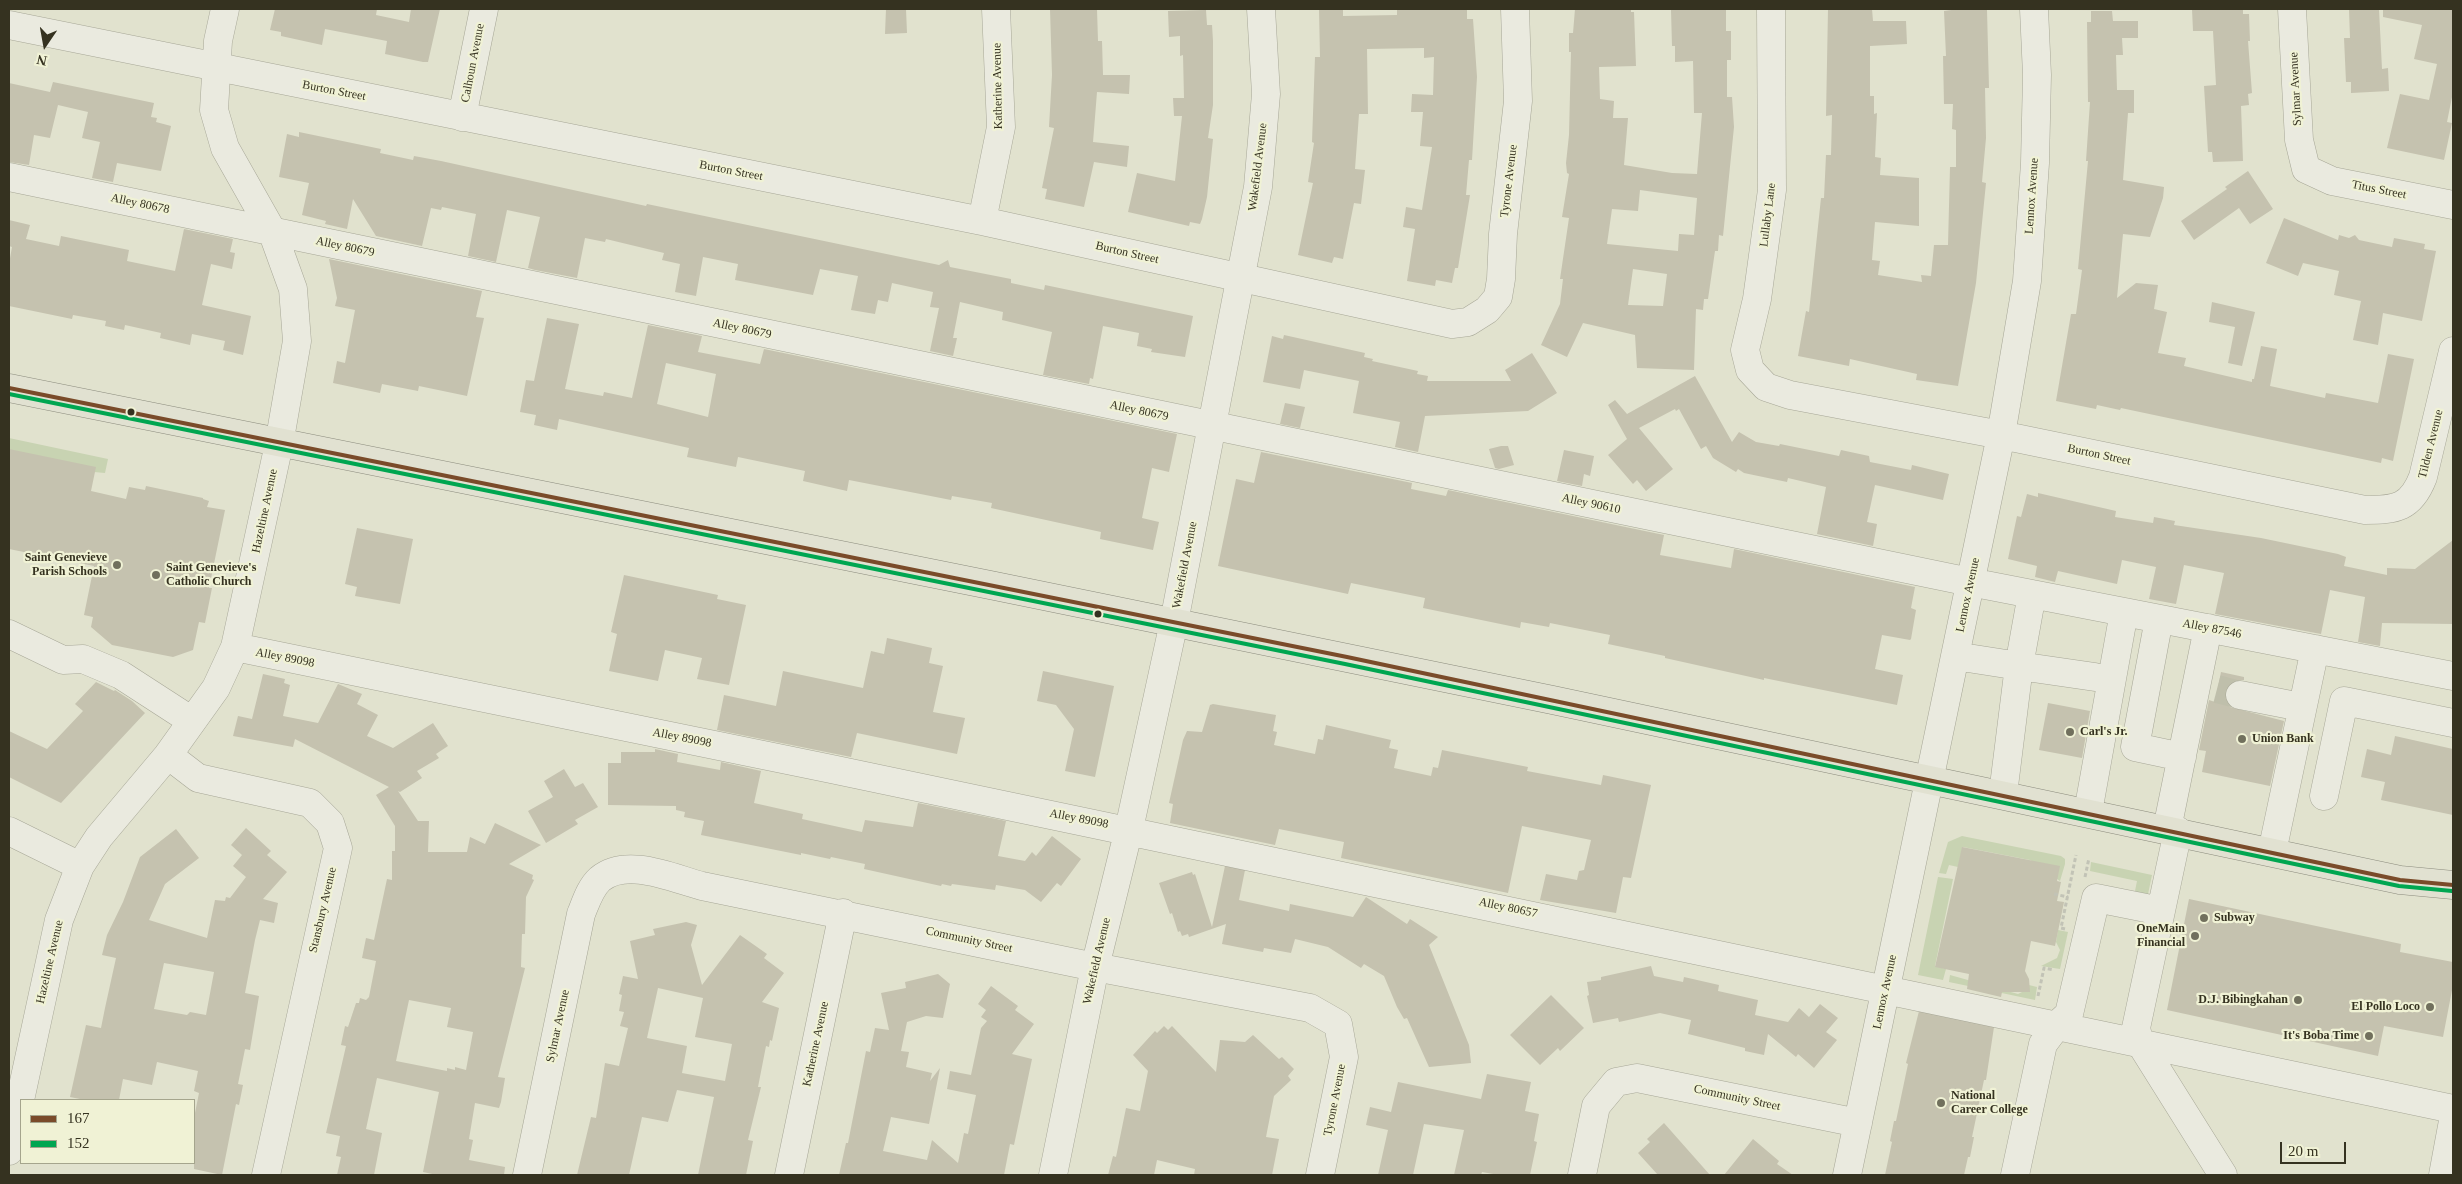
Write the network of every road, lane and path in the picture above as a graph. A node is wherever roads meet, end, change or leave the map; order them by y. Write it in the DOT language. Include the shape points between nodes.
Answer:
graph roads {
  1 [pos="225,9"];
  2 [pos="484,9"];
  3 [pos="996,9"];
  4 [pos="1261,9"];
  5 [pos="1515,9"];
  6 [pos="1772,9"];
  7 [pos="2034,9"];
  8 [pos="2292,9"];
  9 [pos="9,26"];
  10 [pos="216,68"];
  11 [pos="462,117"];
  12 [pos="2306,169"];
  13 [pos="9,177"];
  14 [pos="2453,205"];
  15 [pos="982,221"];
  16 [pos="272,231"];
  17 [pos="1241,279"];
  18 [pos="1452,324"];
  19 [pos="2453,351"];
  20 [pos="9,388"];
  21 [pos="1790,395"];
  22 [pos="1212,426"];
  23 [pos="2001,435"];
  24 [pos="279,444"];
  25 [pos="2407,503"];
  26 [pos="1970,582"];
  27 [pos="2032,594"];
  28 [pos="2124,612"];
  29 [pos="2159,619"];
  30 [pos="1174,622"];
  31 [pos="2208,628"];
  32 [pos="9,634"];
  33 [pos="235,647"];
  34 [pos="2315,649"];
  35 [pos="1956,656"];
  36 [pos="2019,666"];
  37 [pos="2453,676"];
  38 [pos="2095,677"];
  39 [pos="2218,690"];
  40 [pos="2301,707"];
  41 [pos="192,721"];
  42 [pos="2453,723"];
  43 [pos="168,755"];
  44 [pos="2182,757"];
  45 [pos="1930,779"];
  46 [pos="2003,794"];
  47 [pos="2324,796"];
  48 [pos="2088,812"];
  49 [pos="1129,829"];
  50 [pos="2172,830"];
  51 [pos="9,831"];
  52 [pos="2272,852"];
  53 [pos="2076,855"];
  54 [pos="2089,858"];
  55 [pos="80,866"];
  56 [pos="599,880"];
  57 [pos="2453,885"];
  58 [pos="2083,887"];
  59 [pos="2054,894"];
  60 [pos="2070,897"];
  61 [pos="2161,912"];
  62 [pos="843,913"];
  63 [pos="2061,928"];
  64 [pos="1095,967"];
  65 [pos="2062,972"];
  66 [pos="1887,987"];
  67 [pos="2037,1003"];
  68 [pos="1338,1024"];
  69 [pos="2058,1024"];
  70 [pos="2139,1041"];
  71 [pos="20,1099"];
  72 [pos="20,1100"];
  73 [pos="2453,1109"];
  74 [pos="2453,1121"];
  75 [pos="1858,1123"];
  76 [pos="9,1151"];
  77 [pos="266,1175"];
  78 [pos="528,1175"];
  79 [pos="789,1175"];
  80 [pos="1053,1175"];
  81 [pos="1320,1175"];
  82 [pos="1582,1175"];
  83 [pos="1847,1175"];
  84 [pos="2015,1175"];
  85 [pos="2223,1175"];
  86 [pos="2442,1175"];
  1 -- 10 [label="street, Hazeltine Avenue"];
  2 -- 11 [label="street, Calhoun Avenue"];
  3 -- 15 [label="street, Katherine Avenue" via="1001,127"];
  4 -- 17 [label="street, Wakefield Avenue" via="1266,94 1258,187"];
  5 -- 18 [label="street, Tyrone Avenue" via="1518,101 1503,234 1502,279 1498,296 1487,310 1468,322"];
  6 -- 21 [label="street, Lullaby Lane" via="1772,190 1757,299 1745,350 1750,370 1766,387"];
  7 -- 23 [label="street, Lennox Avenue" via="2037,85 2027,280"];
  8 -- 12 [label="street, Sylmar Avenue" via="2299,140"];
  9 -- 10 [label="street, Burton Street"];
  10 -- 11 [label="street, Burton Street"];
  10 -- 16 [label="street, Hazeltine Avenue" via="214,110 225,148"];
  11 -- 15 [label="street, Burton Street"];
  12 -- 14 [label="street, Titus Street" via="2332,181"];
  13 -- 16 [label="street, Alley 80678"];
  15 -- 17 [label="street, Burton Street"];
  16 -- 22 [label="street, Alley 80679"];
  16 -- 24 [label="street, Hazeltine Avenue" via="293,289 297,341"];
  17 -- 18 [label="street, Burton Street"];
  17 -- 22 [label="street, Wakefield Avenue"];
  19 -- 25 [label="street, Tilden Avenue" via="2423,478"];
  20 -- 24 [label="main road"];
  21 -- 23 [label="street, Burton Street"];
  22 -- 26 [label="street, Alley 90610"];
  22 -- 30 [label="street, Wakefield Avenue"];
  23 -- 25 [label="street, Burton Street" via="2365,510 2389,510"];
  23 -- 26 [label="street, Lennox Avenue"];
  24 -- 30 [label="main road"];
  24 -- 33 [label="street, Hazeltine Avenue"];
  26 -- 27 [label="street, Alley 87546"];
  26 -- 35 [label="street, Lennox Avenue"];
  27 -- 28 [label="street, Alley 87546"];
  27 -- 36 [label="street"];
  28 -- 29 [label="street, Alley 87546"];
  28 -- 48 [label="street"];
  29 -- 31 [label="street, Alley 87546"];
  29 -- 44 [label="street" via="2134,747"];
  30 -- 45 [label="main road"];
  30 -- 49 [label="street, Wakefield Avenue"];
  31 -- 34 [label="street, Alley 87546"];
  31 -- 39 [label="street"];
  32 -- 41 [label="street" via="63,660 83,659 121,675"];
  33 -- 41 [label="street, Hazeltine Avenue" via="216,688"];
  33 -- 49 [label="street, Alley 89098"];
  34 -- 37 [label="street, Alley 87546"];
  34 -- 40 [label="street"];
  35 -- 36 [label="street"];
  35 -- 45 [label="street, Lennox Avenue"];
  36 -- 38 [label="street"];
  36 -- 46 [label="street"];
  39 -- 40 [label="street"];
  39 -- 44 [label="street"];
  40 -- 52 [label="street"];
  41 -- 43 [label="street, Hazeltine Avenue"];
  42 -- 47 [label="street" via="2344,701"];
  43 -- 55 [label="street, Hazeltine Avenue" via="99,837"];
  43 -- 77 [label="street, Stansbury Avenue" via="198,778 310,803 330,823 338,848"];
  44 -- 50 [label="street"];
  45 -- 46 [label="main road"];
  45 -- 66 [label="street, Lennox Avenue"];
  46 -- 48 [label="main road"];
  48 -- 50 [label="main road"];
  49 -- 64 [label="street, Wakefield Avenue"];
  49 -- 66 [label="street, Alley 80657"];
  50 -- 52 [label="main road"];
  50 -- 61 [label="street"];
  51 -- 55 [label="street"];
  52 -- 57 [label="main road" via="2400,880"];
  53 -- 60 [label="path"];
  54 -- 58 [label="path"];
  55 -- 71 [label="street, Hazeltine Avenue" via="59,920"];
  56 -- 62 [label="street, Community Street" via="611,872 639,870 702,886"];
  56 -- 78 [label="street, Sylmar Avenue" via="581,914"];
  59 -- 60 [label="path"];
  60 -- 63 [label="path"];
  61 -- 69 [label="street" via="2096,898 2069,1014"];
  61 -- 70 [label="street" via="2136,1028"];
  62 -- 64 [label="street, Community Street"];
  62 -- 79 [label="street, Katherine Avenue"];
  64 -- 68 [label="street, Community Street" via="1310,1008"];
  64 -- 80 [label="street, Wakefield Avenue"];
  65 -- 67 [label="path" via="2044,968"];
  66 -- 69 [label="street, Alley 80657"];
  66 -- 75 [label="street, Lennox Avenue"];
  68 -- 81 [label="street, Tyrone Avenue" via="1344,1056"];
  69 -- 70 [label="street, Alley 80657"];
  69 -- 84 [label="street" via="2043,1044"];
  70 -- 73 [label="street, Alley 80657"];
  70 -- 85 [label="street"];
  72 -- 76 [label="street, Hazeltine Avenue"];
  74 -- 86 [label="street"];
  75 -- 82 [label="street, Community Street" via="1637,1078 1616,1082 1596,1106"];
  75 -- 83 [label="street, Lennox Avenue"];
}
